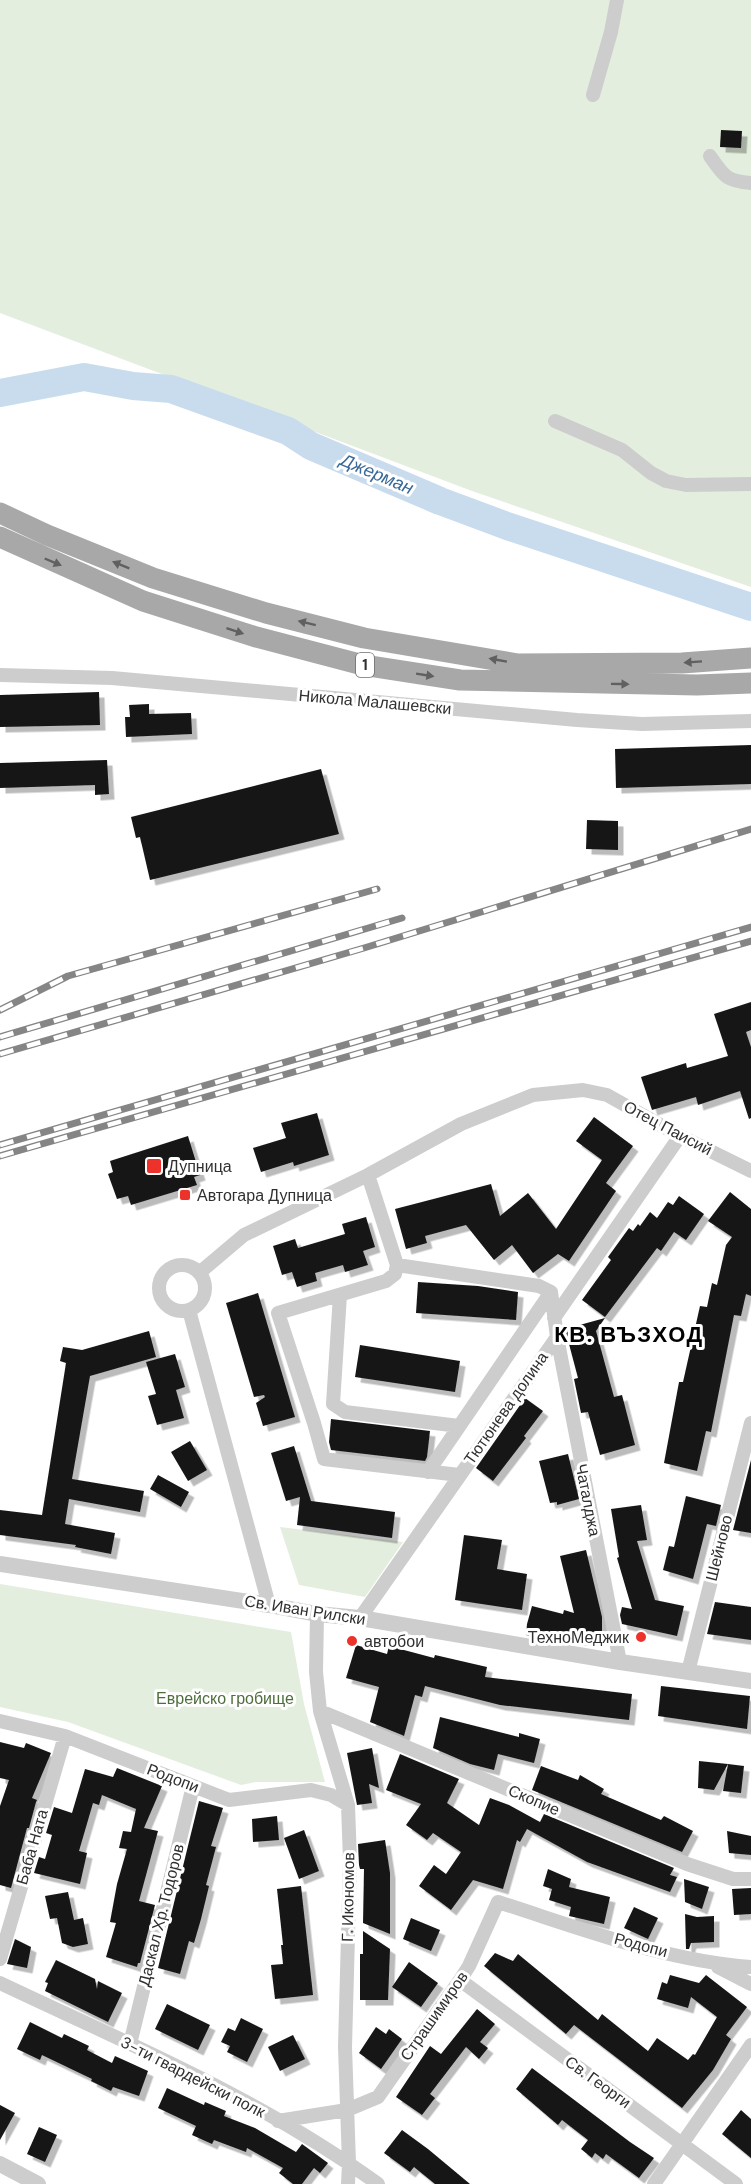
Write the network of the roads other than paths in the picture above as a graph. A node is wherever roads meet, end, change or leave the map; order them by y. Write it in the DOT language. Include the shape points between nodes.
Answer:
graph roads {
  1 [pos="617,0"];
  2 [pos="593,95"];
  3 [pos="710,156"];
  4 [pos="751,183"];
  5 [pos="555,421"];
  6 [pos="751,484"];
  7 [pos="0,513"];
  8 [pos="0,537"];
  9 [pos="751,658"];
  10 [pos="0,675"];
  11 [pos="751,683"];
  12 [pos="751,721"];
  13 [pos="680,1136"];
  14 [pos="751,1171"];
  15 [pos="368,1176"];
  16 [pos="397,1265"];
  17 [pos="199,1273"];
  18 [pos="551,1292"];
  19 [pos="340,1295"];
  20 [pos="189,1310"];
  21 [pos="554,1318"];
  22 [pos="557,1337"];
  23 [pos="751,1423"];
  24 [pos="459,1426"];
  25 [pos="428,1472"];
  26 [pos="459,1475"];
  27 [pos="0,1564"];
  28 [pos="269,1605"];
  29 [pos="317,1614"];
  30 [pos="360,1618"];
  31 [pos="620,1662"];
  32 [pos="688,1672"];
  33 [pos="751,1681"];
  34 [pos="321,1711"];
  35 [pos="0,1721"];
  36 [pos="65,1736"];
  37 [pos="192,1786"];
  38 [pos="348,1805"];
  39 [pos="751,1879"];
  40 [pos="498,1902"];
  41 [pos="0,1959"];
  42 [pos="714,1964"];
  43 [pos="751,1967"];
  44 [pos="460,1980"];
  45 [pos="0,1983"];
  46 [pos="751,1984"];
  47 [pos="130,2044"];
  48 [pos="751,2045"];
  49 [pos="347,2110"];
  50 [pos="278,2121"];
  51 [pos="682,2144"];
  52 [pos="349,2163"];
  53 [pos="0,2164"];
  54 [pos="20,2179"];
  55 [pos="38,2184"];
  56 [pos="348,2184"];
  57 [pos="378,2184"];
  58 [pos="654,2184"];
  59 [pos="736,2184"];
  1 -- 2 [label="street"];
  3 -- 4 [label="street" via="723,176"];
  5 -- 6 [label="street" via="622,450 666,481 686,485"];
  9 -- 7 [label="main road, 1, one-way" via="682,663 518,664 364,638 153,578"];
  8 -- 11 [label="main road, 1, one-way" via="143,600 256,637 363,665 460,680"];
  10 -- 12 [label="street, Никола Малашевски" via="112,678 642,724"];
  13 -- 14 [label="street, Отец Паисий"];
  13 -- 15 [label="street, Отец Паисий" via="607,1095 583,1090 533,1095 461,1124"];
  13 -- 21 [label="street"];
  15 -- 16 [label="street"];
  15 -- 17 [label="street" via="244,1235"];
  16 -- 18 [label="street" via="539,1286"];
  16 -- 19 [label="street" via="395,1275 386,1281"];
  17 -- 20 [label="street" via="204,1294 196,1307"];
  17 -- 20 [label="street" via="178,1266 161,1279 160,1294 168,1306"];
  18 -- 21 [label="street, Тютюнева долина"];
  18 -- 24 [label="street"];
  19 -- 24 [label="street" via="333,1404 345,1412"];
  19 -- 25 [label="street" via="278,1313 324,1459"];
  20 -- 28 [label="street"];
  21 -- 22 [label="street, Тютюнева долина"];
  22 -- 26 [label="street, Тютюнева долина"];
  22 -- 31 [label="street, Чаталджа"];
  23 -- 32 [label="street, Шейново"];
  24 -- 25 [label="street"];
  25 -- 26 [label="street"];
  26 -- 30 [label="street, Тютюнева долина"];
  27 -- 28 [label="street, Св. Иван Рилски"];
  28 -- 29 [label="street, Св. Иван Рилски"];
  29 -- 30 [label="street, Св. Иван Рилски"];
  29 -- 34 [label="street, Г. Икономов" via="316,1672"];
  30 -- 31 [label="street, Св. Иван Рилски"];
  31 -- 32 [label="street, Св. Иван Рилски"];
  32 -- 33 [label="street, Св. Иван Рилски"];
  34 -- 38 [label="street, Г. Икономов"];
  34 -- 39 [label="street, Скопие" via="687,1864 734,1879"];
  35 -- 36 [label="street, Родопи"];
  36 -- 37 [label="street, Родопи"];
  36 -- 41 [label="street, Баба Ната"];
  37 -- 38 [label="street, Родопи" via="229,1800 311,1790"];
  37 -- 47 [label="street, Даскал Хр. Тодоров"];
  38 -- 49 [label="street, Г. Икономов"];
  40 -- 42 [label="street, Родопи"];
  40 -- 44 [label="street, Страшимиров"];
  42 -- 43 [label="street, Родопи"];
  42 -- 46 [label="street"];
  44 -- 49 [label="street, Страшимиров" via="378,2097"];
  44 -- 51 [label="street, Св. Георги"];
  45 -- 47 [label="street, 3-ти гвардейски полк"];
  47 -- 50 [label="street, 3-ти гвардейски полк" via="241,2098"];
  48 -- 51 [label="street"];
  49 -- 50 [label="street, Страшимиров"];
  49 -- 52 [label="street, Г. Икономов"];
  50 -- 52 [label="street, 3-ти гвардейски полк"];
  51 -- 58 [label="street"];
  51 -- 59 [label="street, Св. Георги"];
  52 -- 56 [label="street, Г. Икономов"];
  52 -- 57 [label="street, 3-ти гвардейски полк"];
  53 -- 54 [label="street"];
  54 -- 55 [label="street"];
}
